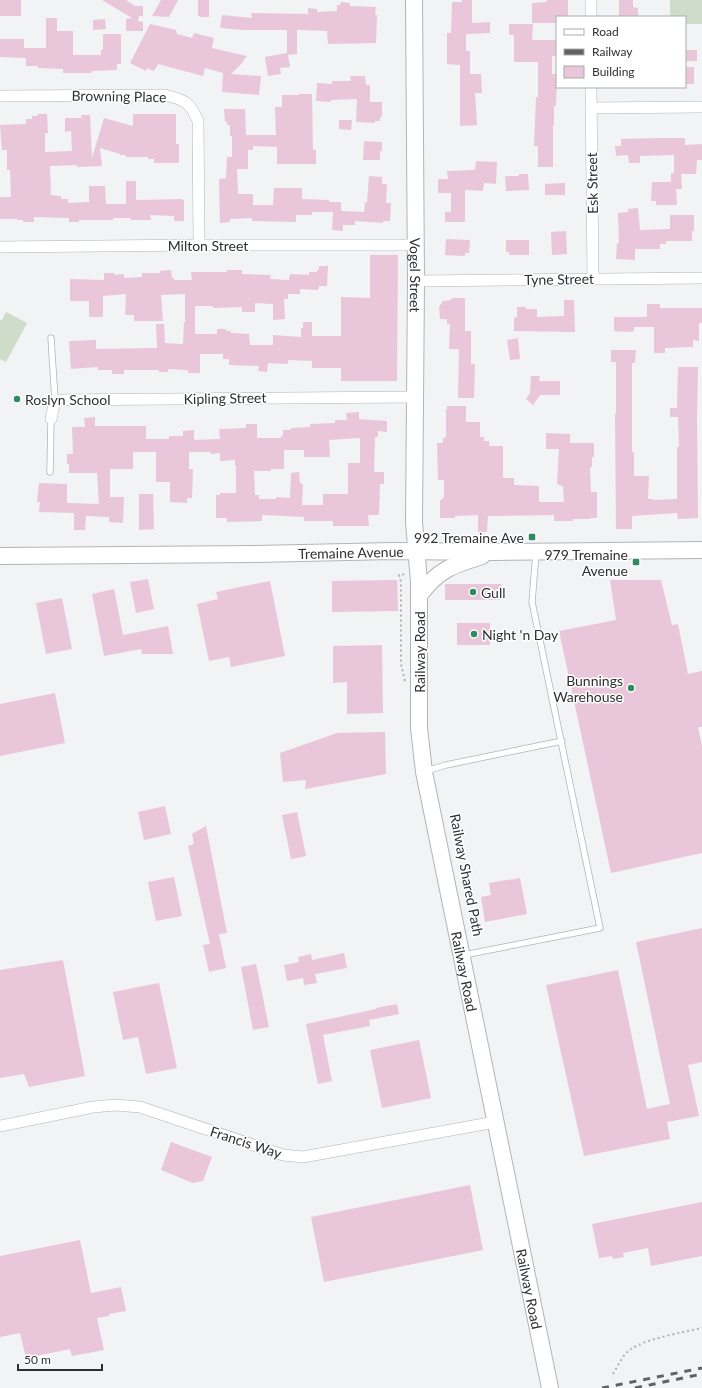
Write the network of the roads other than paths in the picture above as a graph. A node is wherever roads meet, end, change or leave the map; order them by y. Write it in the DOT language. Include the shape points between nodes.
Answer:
graph roads {
  1 [pos="414,0"];
  2 [pos="591,0"];
  3 [pos="591,16"];
  4 [pos="591,88"];
  5 [pos="0,96"];
  6 [pos="702,107"];
  7 [pos="591,108"];
  8 [pos="199,245"];
  9 [pos="416,245"];
  10 [pos="0,247"];
  11 [pos="593,278"];
  12 [pos="702,278"];
  13 [pos="416,281"];
  14 [pos="51,338"];
  15 [pos="415,397"];
  16 [pos="54,400"];
  17 [pos="51,419"];
  18 [pos="50,472"];
  19 [pos="702,550"];
  20 [pos="416,551"];
  21 [pos="495,552"];
  22 [pos="536,552"];
  23 [pos="0,556"];
  24 [pos="419,596"];
  25 [pos="562,741"];
  26 [pos="424,772"];
  27 [pos="461,956"];
  28 [pos="495,1122"];
  29 [pos="0,1126"];
  30 [pos="550,1388"];
  1 -- 9 [label="main road, Vogel Street"];
  2 -- 3 [label="street"];
  4 -- 7 [label="street, Esk Street"];
  5 -- 8 [label="street, Browning Place" via="165,95 181,99 192,107 198,121"];
  6 -- 7 [label="street"];
  7 -- 11 [label="street, Esk Street"];
  8 -- 9 [label="street, Milton Street"];
  8 -- 10 [label="street, Milton Street"];
  9 -- 13 [label="main road, Vogel Street"];
  11 -- 12 [label="street, Tyne Street"];
  11 -- 13 [label="street, Tyne Street"];
  13 -- 15 [label="main road, Vogel Street"];
  14 -- 16 [label="lane"];
  15 -- 16 [label="street, Kipling Street"];
  15 -- 20 [label="main road, Vogel Street"];
  16 -- 17 [label="street"];
  17 -- 18 [label="lane"];
  19 -- 22 [label="main road, Tremaine Avenue"];
  20 -- 21 [label="main road, Tremaine Avenue"];
  20 -- 23 [label="main road, Tremaine Avenue"];
  20 -- 24 [label="main road, Railway Road"];
  21 -- 22 [label="main road, Tremaine Avenue"];
  21 -- 24 [label="main road" via="445,569"];
  22 -- 25 [label="lane" via="532,602"];
  24 -- 26 [label="main road, Railway Road" via="419,728"];
  25 -- 26 [label="lane" via="446,765"];
  25 -- 27 [label="lane" via="600,928"];
  26 -- 27 [label="main road, Railway Road"];
  27 -- 28 [label="main road, Railway Road"];
  28 -- 29 [label="street, Francis Way" via="303,1156 283,1155 140,1107 93,1107"];
  28 -- 30 [label="main road, Railway Road"];
}
